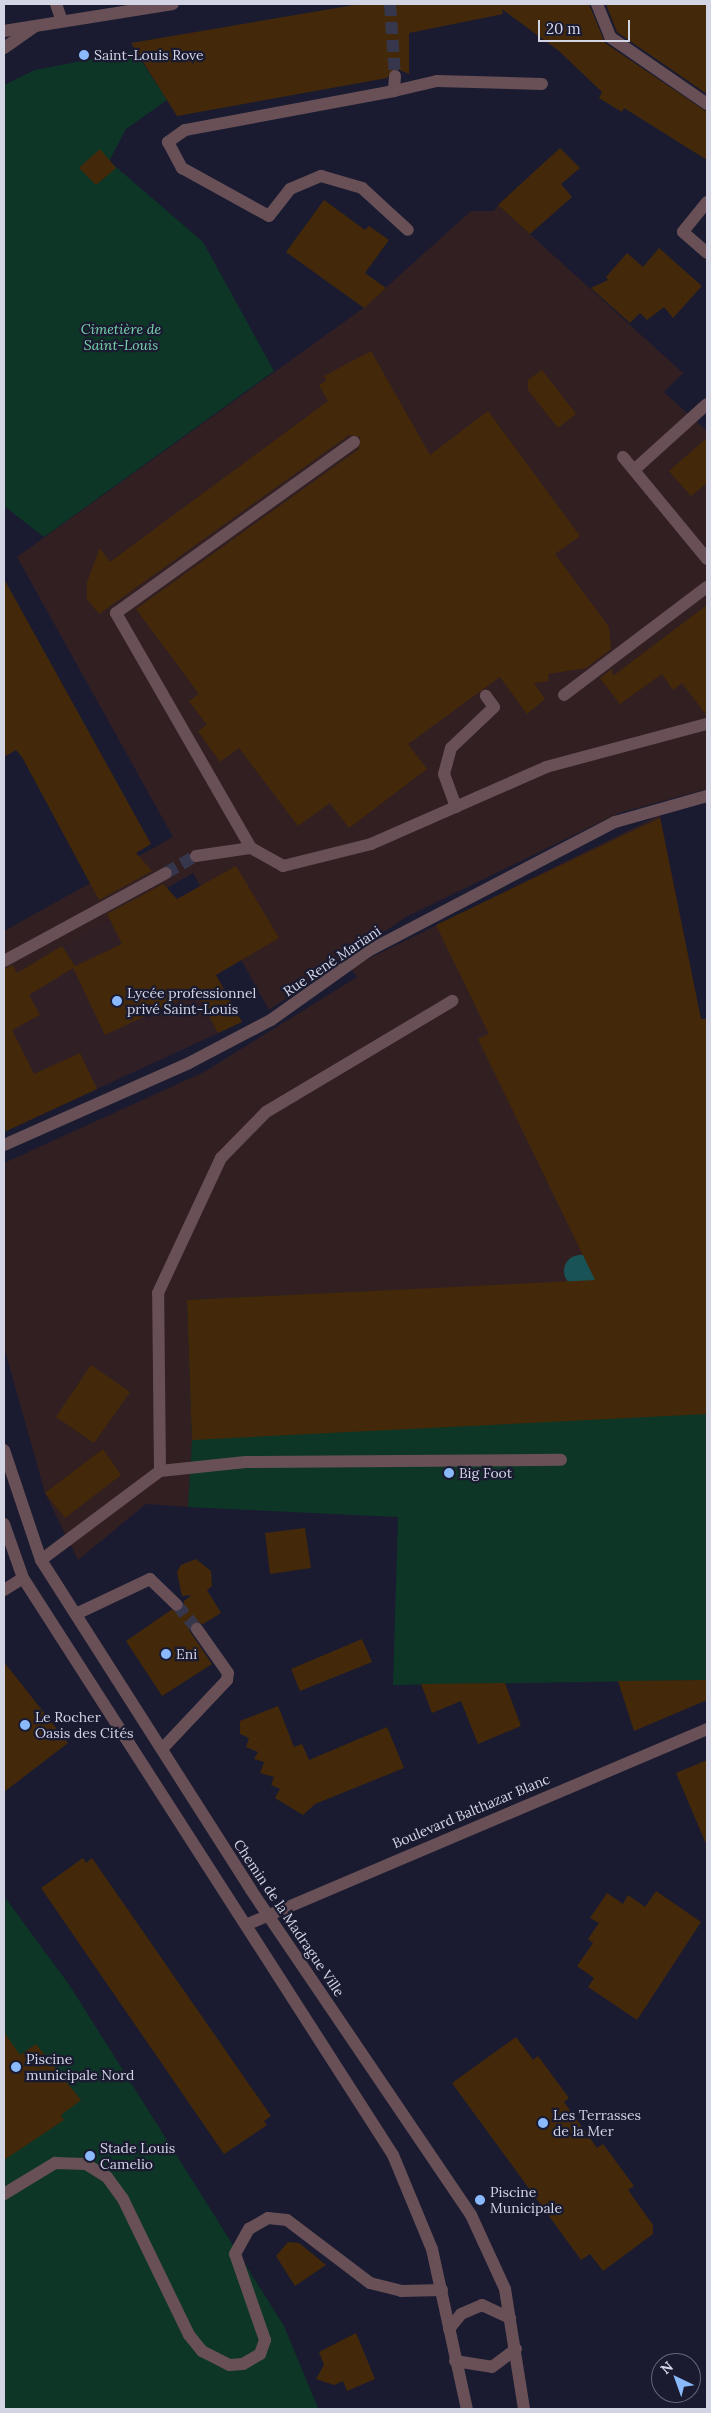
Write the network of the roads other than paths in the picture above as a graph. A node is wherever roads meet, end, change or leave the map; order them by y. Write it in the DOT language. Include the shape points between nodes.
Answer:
graph roads {
  1 [pos="56,4"];
  2 [pos="173,4"];
  3 [pos="597,4"];
  4 [pos="62,21"];
  5 [pos="41,22"];
  6 [pos="4,31"];
  7 [pos="4,48"];
  8 [pos="395,76"];
  9 [pos="542,84"];
  10 [pos="394,91"];
  11 [pos="707,104"];
  12 [pos="707,202"];
  13 [pos="408,230"];
  14 [pos="707,253"];
  15 [pos="707,404"];
  16 [pos="354,442"];
  17 [pos="623,457"];
  18 [pos="634,470"];
  19 [pos="707,559"];
  20 [pos="707,588"];
  21 [pos="564,694"];
  22 [pos="486,696"];
  23 [pos="707,724"];
  24 [pos="707,796"];
  25 [pos="456,807"];
  26 [pos="251,848"];
  27 [pos="196,856"];
  28 [pos="166,874"];
  29 [pos="4,961"];
  30 [pos="452,1001"];
  31 [pos="4,1145"];
  32 [pos="4,1450"];
  33 [pos="561,1460"];
  34 [pos="160,1470"];
  35 [pos="4,1524"];
  36 [pos="41,1560"];
  37 [pos="22,1578"];
  38 [pos="4,1590"];
  39 [pos="178,1605"];
  40 [pos="76,1614"];
  41 [pos="196,1629"];
  42 [pos="707,1729"];
  43 [pos="162,1749"];
  44 [pos="268,1914"];
  45 [pos="248,1924"];
  46 [pos="4,2194"];
  47 [pos="442,2290"];
  48 [pos="510,2318"];
  49 [pos="449,2329"];
  50 [pos="516,2349"];
  51 [pos="455,2361"];
  52 [pos="467,2409"];
  53 [pos="524,2409"];
  1 -- 4 [label="street"];
  2 -- 4 [label="street"];
  3 -- 11 [label="street" via="610,37"];
  4 -- 5 [label="street"];
  5 -- 6 [label="street"];
  5 -- 7 [label="street"];
  8 -- 10 [label="street"];
  9 -- 10 [label="street" via="437,81"];
  10 -- 13 [label="street" via="185,130 168,142 182,168 269,216 290,188 321,176 362,188"];
  12 -- 14 [label="street" via="683,232"];
  15 -- 18 [label="street" via="695,420"];
  16 -- 26 [label="street" via="116,613"];
  17 -- 18 [label="street"];
  18 -- 19 [label="street"];
  20 -- 21 [label="street"];
  22 -- 25 [label="street" via="494,708 451,748 444,774"];
  23 -- 25 [label="street" via="546,767"];
  24 -- 31 [label="street, Rue René Mariani" via="615,822 368,951 255,1028 189,1063"];
  25 -- 26 [label="street" via="371,844 284,866"];
  26 -- 27 [label="street"];
  28 -- 29 [label="street"];
  30 -- 34 [label="street" via="266,1112 221,1158 158,1293"];
  32 -- 36 [label="street, Chemin de la Madrague Ville"];
  33 -- 34 [label="street" via="246,1462"];
  34 -- 36 [label="street"];
  35 -- 37 [label="street"];
  36 -- 40 [label="street, Chemin de la Madrague Ville"];
  37 -- 38 [label="street"];
  37 -- 45 [label="street"];
  39 -- 40 [label="street" via="150,1579"];
  40 -- 43 [label="street, Chemin de la Madrague Ville"];
  41 -- 43 [label="street" via="228,1673 227,1680"];
  42 -- 44 [label="street, Boulevard Balthazar Blanc"];
  43 -- 44 [label="street, Chemin de la Madrague Ville"];
  44 -- 45 [label="street, Boulevard Balthazar Blanc"];
  44 -- 48 [label="street, Chemin de la Madrague Ville" via="471,2215 505,2290"];
  45 -- 47 [label="street" via="393,2155 432,2249"];
  46 -- 47 [label="street" via="56,2163 86,2164 107,2177 123,2199 189,2335 202,2351 230,2365 244,2364 260,2354 265,2340 235,2254 249,2229 268,2218 287,2220 370,2284 401,2291"];
  47 -- 49 [label="street"];
  48 -- 49 [label="street" via="482,2305 461,2314"];
  48 -- 50 [label="street, Chemin de la Madrague Ville"];
  49 -- 51 [label="street"];
  50 -- 51 [label="street" via="492,2367"];
  50 -- 53 [label="street, Chemin de la Madrague Ville"];
  51 -- 52 [label="street"];
}
